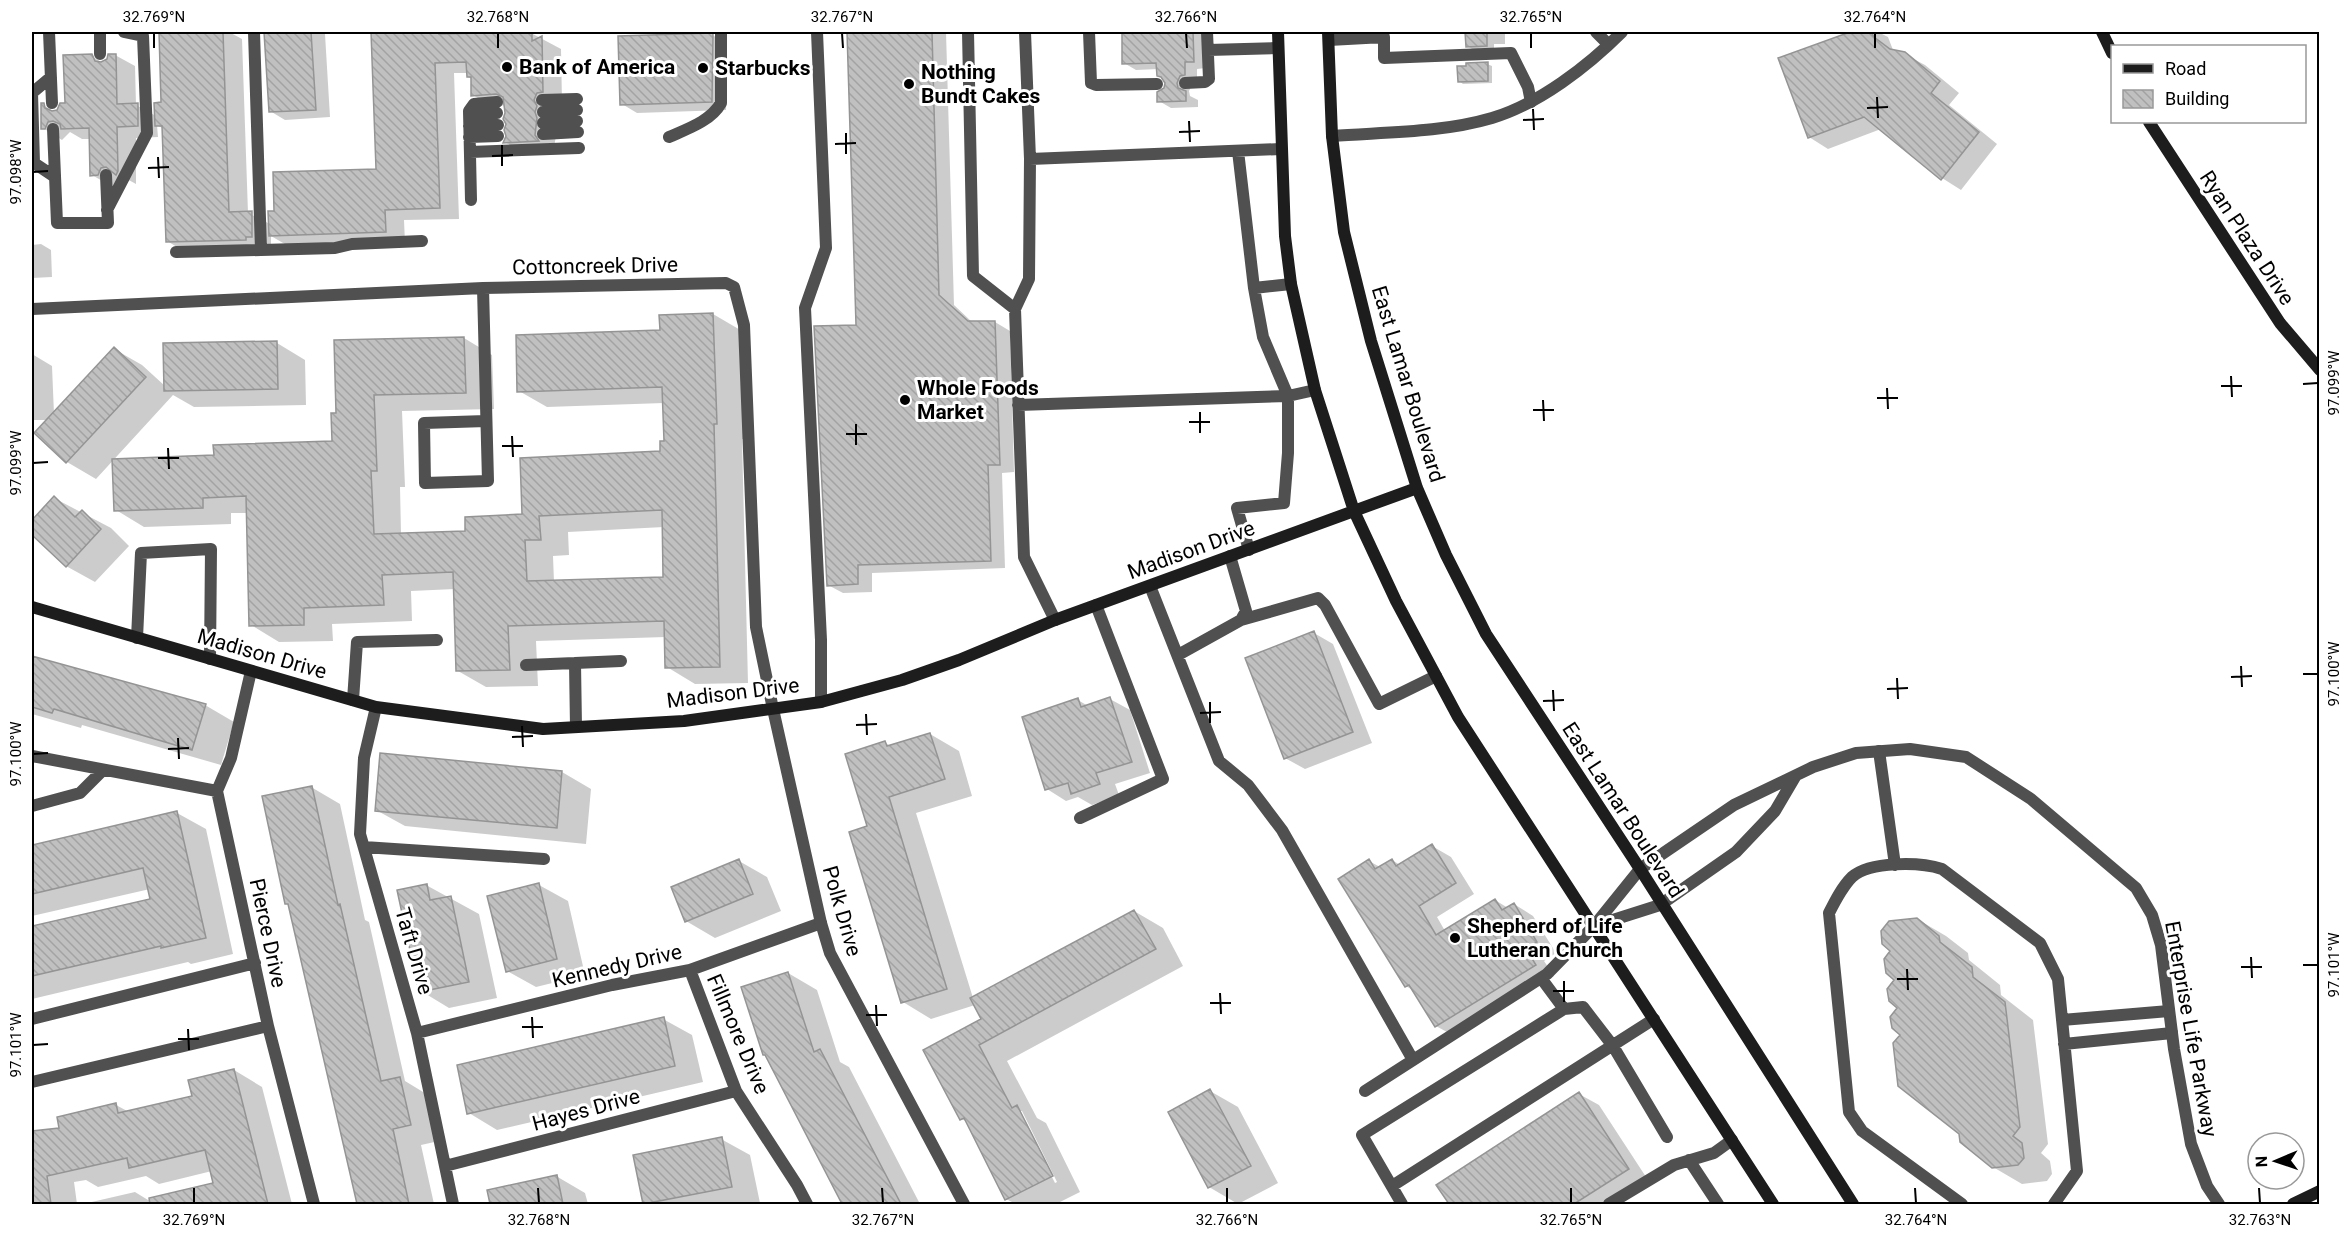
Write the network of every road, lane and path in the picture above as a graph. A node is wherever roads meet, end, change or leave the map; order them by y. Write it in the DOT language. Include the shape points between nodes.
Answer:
graph roads {
  1 [pos="49,32"];
  2 [pos="100,32"];
  3 [pos="124,32"];
  4 [pos="254,32"];
  5 [pos="721,32"];
  6 [pos="817,32"];
  7 [pos="968,32"];
  8 [pos="1025,32"];
  9 [pos="1089,32"];
  10 [pos="1207,32"];
  11 [pos="1278,32"];
  12 [pos="1596,32"];
  13 [pos="1622,32"];
  14 [pos="2102,32"];
  15 [pos="1384,34"];
  16 [pos="1329,35"];
  17 [pos="1608,44"];
  18 [pos="1278,48"];
  19 [pos="1208,50"];
  20 [pos="2111,51"];
  21 [pos="100,54"];
  22 [pos="51,77"];
  23 [pos="1185,83"];
  24 [pos="1157,84"];
  25 [pos="1531,102"];
  26 [pos="52,103"];
  27 [pos="577,115"];
  28 [pos="2150,123"];
  29 [pos="469,126"];
  30 [pos="53,129"];
  31 [pos="1332,136"];
  32 [pos="669,137"];
  33 [pos="579,148"];
  34 [pos="1281,149"];
  35 [pos="1238,151"];
  36 [pos="470,152"];
  37 [pos="1030,159"];
  38 [pos="106,175"];
  39 [pos="55,177"];
  40 [pos="471,200"];
  41 [pos="107,210"];
  42 [pos="423,241"];
  43 [pos="261,250"];
  44 [pos="176,252"];
  45 [pos="1291,284"];
  46 [pos="483,288"];
  47 [pos="1254,288"];
  48 [pos="32,309"];
  49 [pos="1015,309"];
  50 [pos="2319,370"];
  51 [pos="1316,390"];
  52 [pos="1288,396"];
  53 [pos="1018,405"];
  54 [pos="486,422"];
  55 [pos="1417,488"];
  56 [pos="1354,511"];
  57 [pos="1249,550"];
  58 [pos="1230,556"];
  59 [pos="1150,586"];
  60 [pos="1096,605"];
  61 [pos="32,607"];
  62 [pos="1055,620"];
  63 [pos="1241,620"];
  64 [pos="136,638"];
  65 [pos="437,640"];
  66 [pos="1178,655"];
  67 [pos="210,659"];
  68 [pos="621,661"];
  69 [pos="574,663"];
  70 [pos="526,665"];
  71 [pos="250,671"];
  72 [pos="1436,676"];
  73 [pos="353,700"];
  74 [pos="821,702"];
  75 [pos="376,707"];
  76 [pos="773,709"];
  77 [pos="576,727"];
  78 [pos="1878,752"];
  79 [pos="32,756"];
  80 [pos="103,770"];
  81 [pos="1796,776"];
  82 [pos="217,791"];
  83 [pos="32,806"];
  84 [pos="1080,818"];
  85 [pos="364,847"];
  86 [pos="544,860"];
  87 [pos="1895,865"];
  88 [pos="1640,869"];
  89 [pos="1660,905"];
  90 [pos="821,923"];
  91 [pos="1594,926"];
  92 [pos="255,963"];
  93 [pos="690,969"];
  94 [pos="1541,978"];
  95 [pos="1564,1009"];
  96 [pos="2169,1011"];
  97 [pos="32,1019"];
  98 [pos="1654,1019"];
  99 [pos="2062,1020"];
  100 [pos="268,1026"];
  101 [pos="2172,1033"];
  102 [pos="417,1034"];
  103 [pos="2064,1044"];
  104 [pos="1613,1046"];
  105 [pos="1413,1060"];
  106 [pos="32,1082"];
  107 [pos="736,1091"];
  108 [pos="1365,1091"];
  109 [pos="1667,1137"];
  110 [pos="1732,1140"];
  111 [pos="1689,1160"];
  112 [pos="446,1166"];
  113 [pos="1392,1186"];
  114 [pos="2319,1191"];
  115 [pos="314,1204"];
  116 [pos="453,1204"];
  117 [pos="807,1204"];
  118 [pos="964,1204"];
  119 [pos="1402,1204"];
  120 [pos="1609,1204"];
  121 [pos="1718,1204"];
  122 [pos="1773,1204"];
  123 [pos="1853,1204"];
  124 [pos="1962,1204"];
  125 [pos="2054,1204"];
  126 [pos="2219,1204"];
  127 [pos="2293,1204"];
  1 -- 22 [label="street"];
  2 -- 21 [label="street"];
  3 -- 41 [label="street" via="143,36 147,133"];
  4 -- 43 [label="street"];
  5 -- 32 [label="street" via="721,104 700,122"];
  6 -- 74 [label="street" via="826,248 805,308"];
  7 -- 49 [label="street" via="973,276"];
  8 -- 37 [label="street"];
  9 -- 24 [label="street" via="1091,83"];
  10 -- 19 [label="street"];
  11 -- 18 [label="main road"];
  12 -- 17 [label="street"];
  13 -- 17 [label="street"];
  14 -- 20 [label="main road"];
  15 -- 16 [label="street"];
  15 -- 25 [label="street" via="1384,58 1510,53 1528,87"];
  16 -- 31 [label="main road, East Lamar Boulevard"];
  17 -- 25 [label="street"];
  18 -- 19 [label="street"];
  18 -- 34 [label="main road"];
  19 -- 23 [label="street" via="1209,79"];
  22 -- 26 [label="street"];
  22 -- 39 [label="street" via="32,93 33,163"];
  25 -- 31 [label="street" via="1492,118 1444,128"];
  27 -- 27 [label="street" via="543,117"];
  28 -- 50 [label="main road, Ryan Plaza Drive" via="2280,323"];
  29 -- 29 [label="street" via="497,119 474,104 470,107"];
  29 -- 36 [label="street"];
  30 -- 39 [label="street"];
  31 -- 55 [label="main road, East Lamar Boulevard" via="1344,231 1368,330"];
  33 -- 36 [label="street"];
  34 -- 35 [label="street"];
  34 -- 45 [label="main road"];
  35 -- 37 [label="street"];
  35 -- 47 [label="street"];
  36 -- 40 [label="street"];
  37 -- 49 [label="street" via="1029,279"];
  38 -- 41 [label="street"];
  39 -- 41 [label="street" via="57,223 108,223"];
  42 -- 43 [label="street"];
  43 -- 44 [label="street"];
  45 -- 47 [label="street"];
  45 -- 51 [label="main road"];
  46 -- 48 [label="street, Cottoncreek Drive"];
  46 -- 54 [label="street"];
  46 -- 76 [label="street, Cottoncreek Drive" via="726,283 734,287 744,325 756,627"];
  47 -- 52 [label="street" via="1263,337"];
  49 -- 53 [label="street"];
  51 -- 52 [label="street"];
  51 -- 56 [label="main road"];
  52 -- 53 [label="street"];
  52 -- 57 [label="street" via="1284,503 1237,508"];
  53 -- 62 [label="street" via="1024,557"];
  54 -- 54 [label="street" via="424,423 425,483 488,481"];
  55 -- 56 [label="main road, Madison Drive"];
  55 -- 88 [label="main road, East Lamar Boulevard" via="1486,634"];
  56 -- 57 [label="main road, Madison Drive"];
  56 -- 72 [label="main road"];
  57 -- 58 [label="main road, Madison Drive"];
  58 -- 59 [label="main road, Madison Drive"];
  58 -- 63 [label="street" via="1246,611"];
  59 -- 60 [label="main road, Madison Drive"];
  59 -- 66 [label="street"];
  60 -- 62 [label="main road, Madison Drive"];
  60 -- 84 [label="street" via="1163,779"];
  61 -- 64 [label="main road, Madison Drive"];
  62 -- 74 [label="main road, Madison Drive" via="911,677"];
  63 -- 66 [label="street"];
  63 -- 72 [label="street" via="1318,598 1379,704"];
  64 -- 67 [label="main road, Madison Drive"];
  64 -- 67 [label="street" via="141,553 210,549"];
  65 -- 73 [label="street" via="357,642"];
  66 -- 105 [label="street" via="1219,761 1248,785 1282,831"];
  67 -- 71 [label="main road, Madison Drive"];
  68 -- 69 [label="street"];
  69 -- 70 [label="street"];
  69 -- 77 [label="street"];
  71 -- 73 [label="main road, Madison Drive"];
  71 -- 82 [label="street" via="231,758"];
  72 -- 91 [label="main road" via="1458,717"];
  73 -- 75 [label="main road, Madison Drive"];
  74 -- 76 [label="main road, Madison Drive"];
  75 -- 77 [label="main road, Madison Drive" via="543,729"];
  75 -- 85 [label="street, Taft Drive" via="364,758 360,834"];
  76 -- 77 [label="main road, Madison Drive" via="684,721"];
  76 -- 90 [label="street, Polk Drive"];
  78 -- 81 [label="street, Enterprise Life Parkway" via="1856,753"];
  78 -- 87 [label="street"];
  78 -- 96 [label="street, Enterprise Life Parkway" via="1910,749 1966,758 2031,799 2136,888 2152,915 2161,945"];
  79 -- 80 [label="street"];
  80 -- 82 [label="street"];
  80 -- 83 [label="street" via="80,793"];
  81 -- 88 [label="street, Enterprise Life Parkway" via="1734,804"];
  81 -- 89 [label="street" via="1774,811 1736,852"];
  82 -- 92 [label="street, Pierce Drive"];
  85 -- 86 [label="street"];
  85 -- 102 [label="street, Taft Drive"];
  87 -- 99 [label="street" via="1926,864 1942,869 2040,943 2058,979"];
  87 -- 124 [label="street" via="1878,866 1853,876 1829,913 1849,1112 1862,1131"];
  88 -- 89 [label="main road, East Lamar Boulevard"];
  88 -- 91 [label="street, Enterprise Life Parkway"];
  89 -- 91 [label="street"];
  89 -- 123 [label="main road, East Lamar Boulevard"];
  90 -- 93 [label="street, Kennedy Drive"];
  90 -- 118 [label="street, Polk Drive" via="830,953"];
  91 -- 94 [label="street, Enterprise Life Parkway"];
  91 -- 98 [label="main road"];
  92 -- 97 [label="street"];
  92 -- 100 [label="street, Pierce Drive"];
  93 -- 102 [label="street, Kennedy Drive"];
  93 -- 107 [label="street, Fillmore Drive"];
  94 -- 95 [label="street"];
  94 -- 105 [label="street, Enterprise Life Parkway"];
  95 -- 104 [label="street" via="1583,1007"];
  95 -- 113 [label="street" via="1362,1134"];
  96 -- 99 [label="street"];
  96 -- 101 [label="street, Enterprise Life Parkway"];
  98 -- 104 [label="street"];
  98 -- 110 [label="main road"];
  99 -- 103 [label="street"];
  100 -- 106 [label="street"];
  100 -- 115 [label="street, Pierce Drive"];
  101 -- 103 [label="street"];
  101 -- 126 [label="street, Enterprise Life Parkway" via="2191,1144 2207,1186"];
  102 -- 112 [label="street, Taft Drive"];
  103 -- 125 [label="street" via="2077,1171"];
  104 -- 109 [label="street"];
  104 -- 113 [label="street"];
  105 -- 108 [label="street, Enterprise Life Parkway"];
  107 -- 112 [label="street, Hayes Drive"];
  107 -- 117 [label="street, Fillmore Drive"];
  110 -- 111 [label="street" via="1714,1153"];
  110 -- 122 [label="main road"];
  111 -- 120 [label="street"];
  111 -- 121 [label="street"];
  112 -- 116 [label="street, Taft Drive"];
  113 -- 119 [label="street"];
  114 -- 127 [label="main road"];
}
